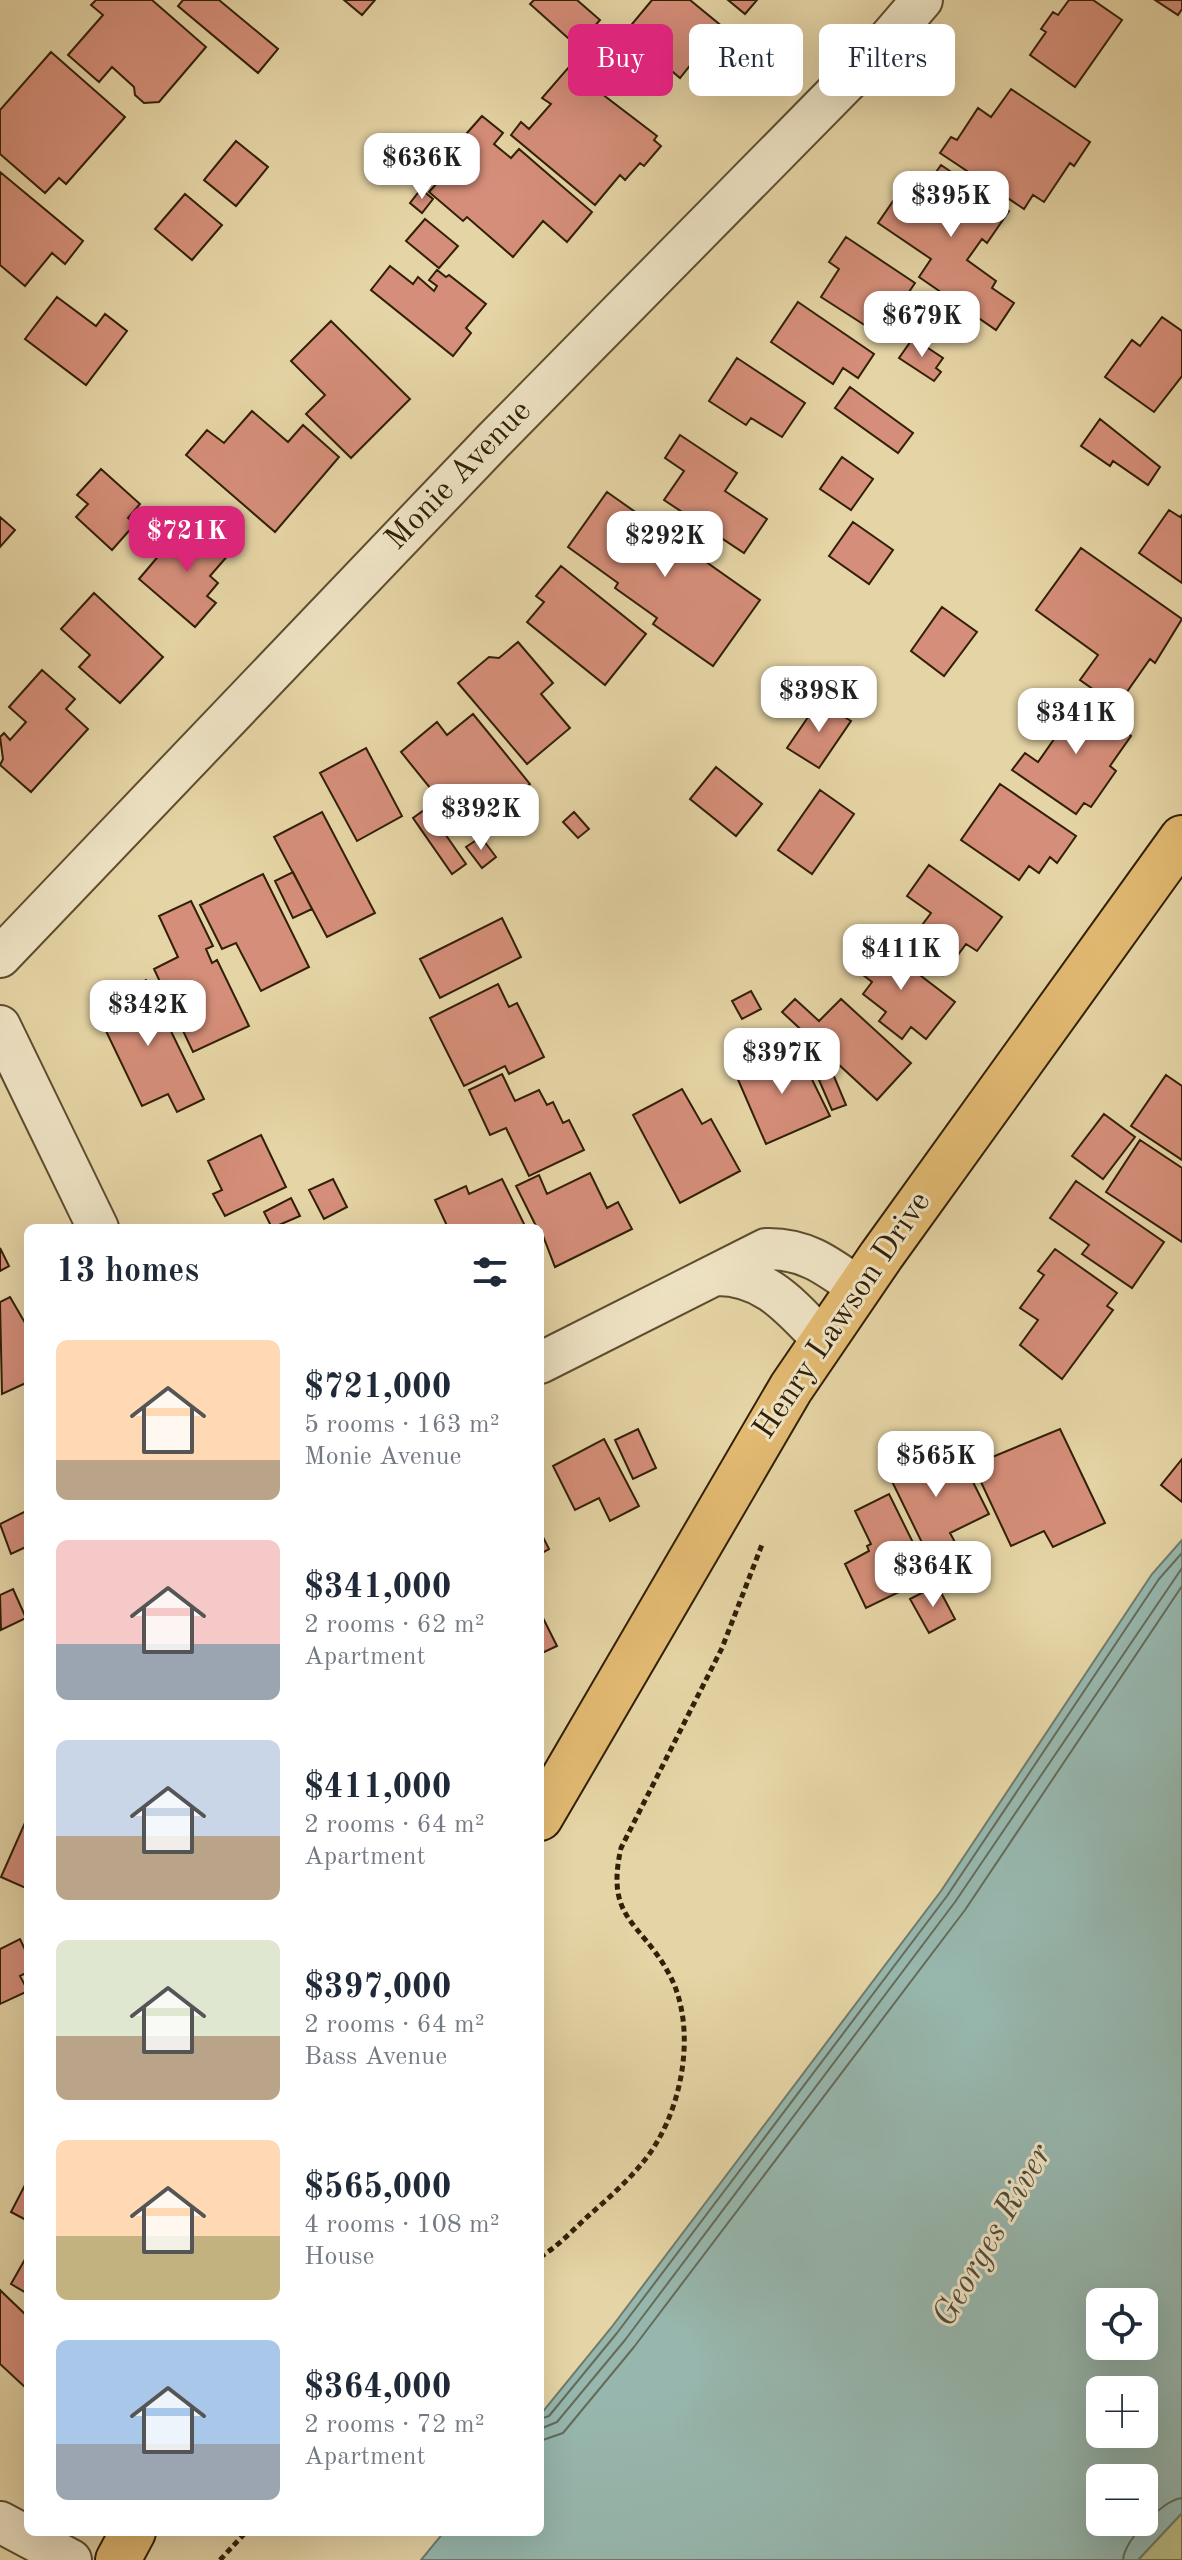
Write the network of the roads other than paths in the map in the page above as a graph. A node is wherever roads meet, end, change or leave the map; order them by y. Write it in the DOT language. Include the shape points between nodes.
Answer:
graph roads {
  1 [pos="922,0"];
  2 [pos="1182,838"];
  3 [pos="0,957"];
  4 [pos="0,1026"];
  5 [pos="96,1224"];
  6 [pos="717,1275"];
  7 [pos="859,1288"];
  8 [pos="823,1340"];
  9 [pos="544,1361"];
  10 [pos="544,1811"];
  11 [pos="0,2522"];
  12 [pos="24,2535"];
  13 [pos="26,2536"];
  14 [pos="131,2536"];
  15 [pos="71,2560"];
  16 [pos="118,2560"];
  1 -- 3 [label="street, Monie Avenue" via="171,773"];
  2 -- 7 [label="main road, Henry Lawson Drive"];
  4 -- 5 [label="street"];
  6 -- 7 [label="street" via="756,1253 789,1249 809,1254"];
  6 -- 8 [label="street" via="737,1275 768,1287"];
  6 -- 9 [label="street"];
  7 -- 8 [label="main road, Henry Lawson Drive"];
  8 -- 10 [label="main road, Henry Lawson Drive" via="749,1454"];
  11 -- 12 [label="street"];
  13 -- 15 [label="street"];
  14 -- 16 [label="main road"];
}
